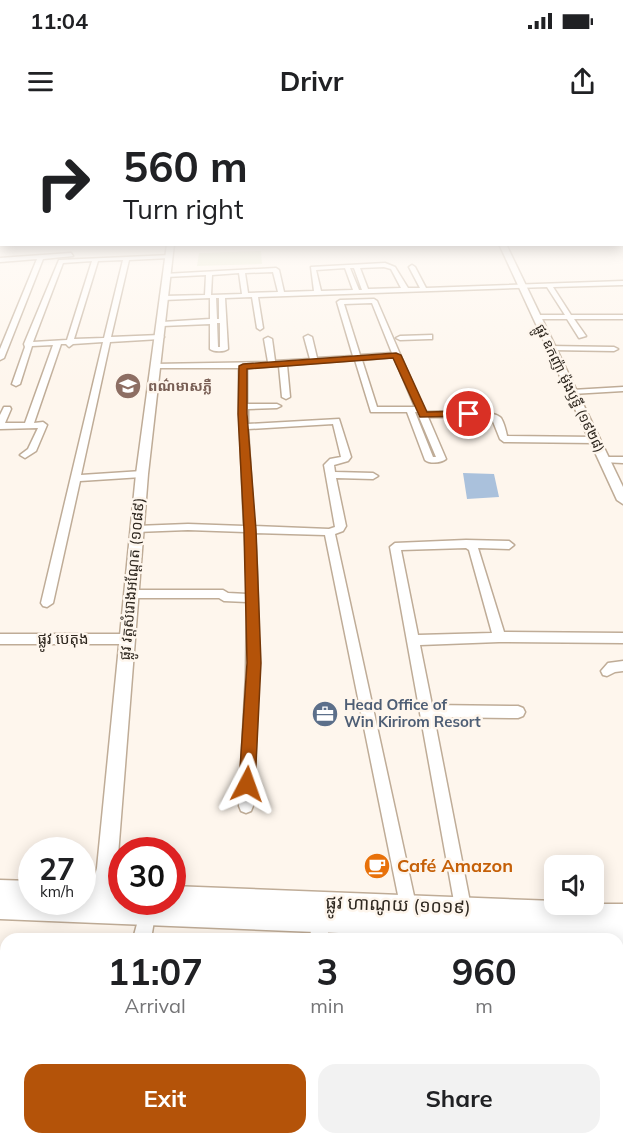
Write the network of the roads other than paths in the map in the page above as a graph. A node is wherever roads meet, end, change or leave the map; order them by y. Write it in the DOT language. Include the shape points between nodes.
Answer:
graph roads {
  1 [pos="522,287"];
  2 [pos="29,288"];
  3 [pos="50,288"];
  4 [pos="87,288"];
  5 [pos="119,288"];
  6 [pos="165,288"];
  7 [pos="210,288"];
  8 [pos="244,288"];
  9 [pos="280,288"];
  10 [pos="317,288"];
  11 [pos="359,288"];
  12 [pos="361,288"];
  13 [pos="404,288"];
  14 [pos="496,288"];
  15 [pos="550,288"];
  16 [pos="424,290"];
  17 [pos="406,291"];
  18 [pos="318,293"];
  19 [pos="362,294"];
  20 [pos="282,295"];
  21 [pos="245,296"];
  22 [pos="255,296"];
  23 [pos="211,297"];
  24 [pos="222,297"];
  25 [pos="164,298"];
  26 [pos="536,317"];
  27 [pos="569,317"];
  28 [pos="623,317"];
  29 [pos="213,321"];
  30 [pos="223,321"];
  31 [pos="396,327"];
  32 [pos="260,328"];
  33 [pos="161,333"];
  34 [pos="582,336"];
  35 [pos="308,337"];
  36 [pos="400,338"];
  37 [pos="429,338"];
  38 [pos="268,339"];
  39 [pos="390,339"];
  40 [pos="107,341"];
  41 [pos="69,343"];
  42 [pos="57,344"];
  43 [pos="28,346"];
  44 [pos="551,348"];
  45 [pos="614,349"];
  46 [pos="396,355"];
  47 [pos="0,358"];
  48 [pos="356,358"];
  49 [pos="314,361"];
  50 [pos="272,364"];
  51 [pos="283,364"];
  52 [pos="157,366"];
  53 [pos="243,366"];
  54 [pos="16,384"];
  55 [pos="623,389"];
  56 [pos="572,392"];
  57 [pos="286,397"];
  58 [pos="277,406"];
  59 [pos="243,407"];
  60 [pos="7,409"];
  61 [pos="410,410"];
  62 [pos="422,412"];
  63 [pos="0,425"];
  64 [pos="29,425"];
  65 [pos="244,427"];
  66 [pos="595,440"];
  67 [pos="25,455"];
  68 [pos="604,459"];
  69 [pos="623,460"];
  70 [pos="142,474"];
  71 [pos="331,476"];
  72 [pos="373,476"];
  73 [pos="75,478"];
  74 [pos="623,500"];
  75 [pos="136,529"];
  76 [pos="250,530"];
  77 [pos="329,532"];
  78 [pos="471,545"];
  79 [pos="509,545"];
  80 [pos="131,594"];
  81 [pos="253,598"];
  82 [pos="47,603"];
  83 [pos="499,637"];
  84 [pos="0,639"];
  85 [pos="127,639"];
  86 [pos="623,639"];
  87 [pos="412,640"];
  88 [pos="623,666"];
  89 [pos="607,671"];
  90 [pos="426,711"];
  91 [pos="518,712"];
  92 [pos="246,806"];
  93 [pos="0,890"];
  94 [pos="18,891"];
  95 [pos="96,893"];
  96 [pos="186,897"];
  97 [pos="408,905"];
  98 [pos="18,907"];
  99 [pos="0,909"];
  100 [pos="623,914"];
  101 [pos="147,915"];
  102 [pos="451,920"];
  103 [pos="319,930"];
  104 [pos="143,933"];
  105 [pos="549,933"];
  1 -- 26 [label="main road, ផ្លូវ ឧកញ៉ា ម៉ុងឫទ្ធី (១៩២៨)"];
  2 -- 47 [label="street"];
  3 -- 43 [label="street"];
  4 -- 41 [label="street"];
  5 -- 40 [label="street"];
  6 -- 25 [label="main road, ផ្លូវ វត្តសំរោងអណ្ដែត (១០៨៩)"];
  7 -- 23 [label="street"];
  8 -- 21 [label="street"];
  9 -- 20 [label="street"];
  10 -- 18 [label="street"];
  11 -- 19 [label="street"];
  12 -- 19 [label="street"];
  13 -- 17 [label="street"];
  14 -- 16 [label="street"];
  15 -- 27 [label="street"];
  16 -- 17 [label="street"];
  17 -- 19 [label="street"];
  18 -- 19 [label="street"];
  18 -- 20 [label="street"];
  19 -- 39 [label="street" via="373,300"];
  19 -- 48 [label="street" via="339,303"];
  20 -- 22 [label="street"];
  21 -- 22 [label="street"];
  21 -- 24 [label="street"];
  22 -- 32 [label="street"];
  23 -- 24 [label="street"];
  23 -- 25 [label="street"];
  23 -- 29 [label="street"];
  24 -- 30 [label="street"];
  25 -- 33 [label="main road, ផ្លូវ វត្តសំរោងអណ្ដែត (១០៨៩)"];
  26 -- 27 [label="street"];
  26 -- 44 [label="main road, ផ្លូវ ឧកញ៉ា ម៉ុងឫទ្ធី (១៩២៨)"];
  27 -- 28 [label="street"];
  27 -- 34 [label="street"];
  29 -- 30 [label="street"];
  29 -- 30 [label="street" via="214,349 224,349"];
  29 -- 33 [label="street"];
  31 -- 36 [label="street"];
  33 -- 40 [label="street"];
  33 -- 52 [label="main road, ផ្លូវ វត្តសំរោងអណ្ដែត (១០៨៩)"];
  35 -- 49 [label="street"];
  36 -- 37 [label="street"];
  36 -- 39 [label="street"];
  38 -- 50 [label="street"];
  39 -- 46 [label="street"];
  40 -- 41 [label="street"];
  40 -- 73 [label="street"];
  41 -- 42 [label="street"];
  42 -- 43 [label="street"];
  42 -- 64 [label="street"];
  43 -- 54 [label="street"];
  44 -- 45 [label="street"];
  44 -- 56 [label="main road, ផ្លូវ ឧកញ៉ា ម៉ុងឫទ្ធី (១៩២៨)"];
  46 -- 48 [label="street"];
  46 -- 62 [label="street"];
  48 -- 49 [label="street"];
  48 -- 61 [label="street" via="374,410"];
  49 -- 51 [label="street"];
  50 -- 51 [label="street"];
  50 -- 53 [label="street"];
  51 -- 57 [label="street"];
  52 -- 53 [label="street"];
  52 -- 70 [label="main road, ផ្លូវ វត្តសំរោងអណ្ដែត (១០៨៩)"];
  53 -- 59 [label="street"];
  55 -- 56 [label="street"];
  56 -- 66 [label="main road, ផ្លូវ ឧកញ៉ា ម៉ុងឫទ្ធី (១៩២៨)"];
  58 -- 59 [label="street"];
  59 -- 65 [label="street"];
  60 -- 63 [label="street"];
  61 -- 62 [label="street"];
  61 -- 62 [label="street" via="429,460 441,459"];
  62 -- 66 [label="street" via="494,417 504,439"];
  63 -- 64 [label="street"];
  64 -- 67 [label="street" via="44,427 32,451"];
  65 -- 71 [label="street" via="336,421 346,457 330,463"];
  65 -- 76 [label="street"];
  66 -- 68 [label="main road, ផ្លូវ ឧកញ៉ា ម៉ុងឫទ្ធី (១៩២៨)"];
  68 -- 69 [label="street"];
  68 -- 74 [label="main road, ផ្លូវ ឧកញ៉ា ម៉ុងឫទ្ធី (១៩២៨)"];
  70 -- 73 [label="street"];
  70 -- 75 [label="main road, ផ្លូវ វត្តសំរោងអណ្ដែត (១០៨៩)"];
  71 -- 72 [label="street"];
  71 -- 77 [label="street" via="341,526"];
  73 -- 82 [label="street"];
  75 -- 76 [label="street"];
  75 -- 80 [label="main road, ផ្លូវ វត្តសំរោងអណ្ដែត (១០៨៩)"];
  76 -- 77 [label="street"];
  76 -- 81 [label="street"];
  77 -- 97 [label="street"];
  78 -- 79 [label="street"];
  78 -- 83 [label="street"];
  78 -- 87 [label="street" via="395,547"];
  80 -- 81 [label="street" via="223,594"];
  80 -- 85 [label="main road, ផ្លូវ វត្តសំរោងអណ្ដែត (១០៨៩)"];
  81 -- 92 [label="street" via="254,663"];
  83 -- 86 [label="street"];
  83 -- 87 [label="street"];
  84 -- 85 [label="street, ផ្លូវ បេតុង"];
  85 -- 95 [label="main road, ផ្លូវ វត្តសំរោងអណ្ដែត (១០៨៩)" via="106,868"];
  87 -- 90 [label="street"];
  88 -- 89 [label="street"];
  90 -- 91 [label="street"];
  90 -- 102 [label="street"];
  93 -- 94 [label="main road"];
  96 -- 97 [label="main road, ផ្លូវ ហាណូយ (១០១៩)"];
  97 -- 102 [label="main road, ផ្លូវ ហាណូយ (១០១៩)"];
  98 -- 99 [label="main road, ផ្លូវ ហាណូយ (១០១៩)"];
  100 -- 102 [label="main road, ផ្លូវ ហាណូយ (១០១៩)"];
  101 -- 103 [label="main road, ផ្លូវ ហាណូយ (១០១៩)"];
  101 -- 104 [label="street"];
  102 -- 103 [label="main road, ផ្លូវ ហាណូយ (១០១៩)"];
  102 -- 105 [label="main road, ផ្លូវ ហាណូយ (១០១៩)"];
}
